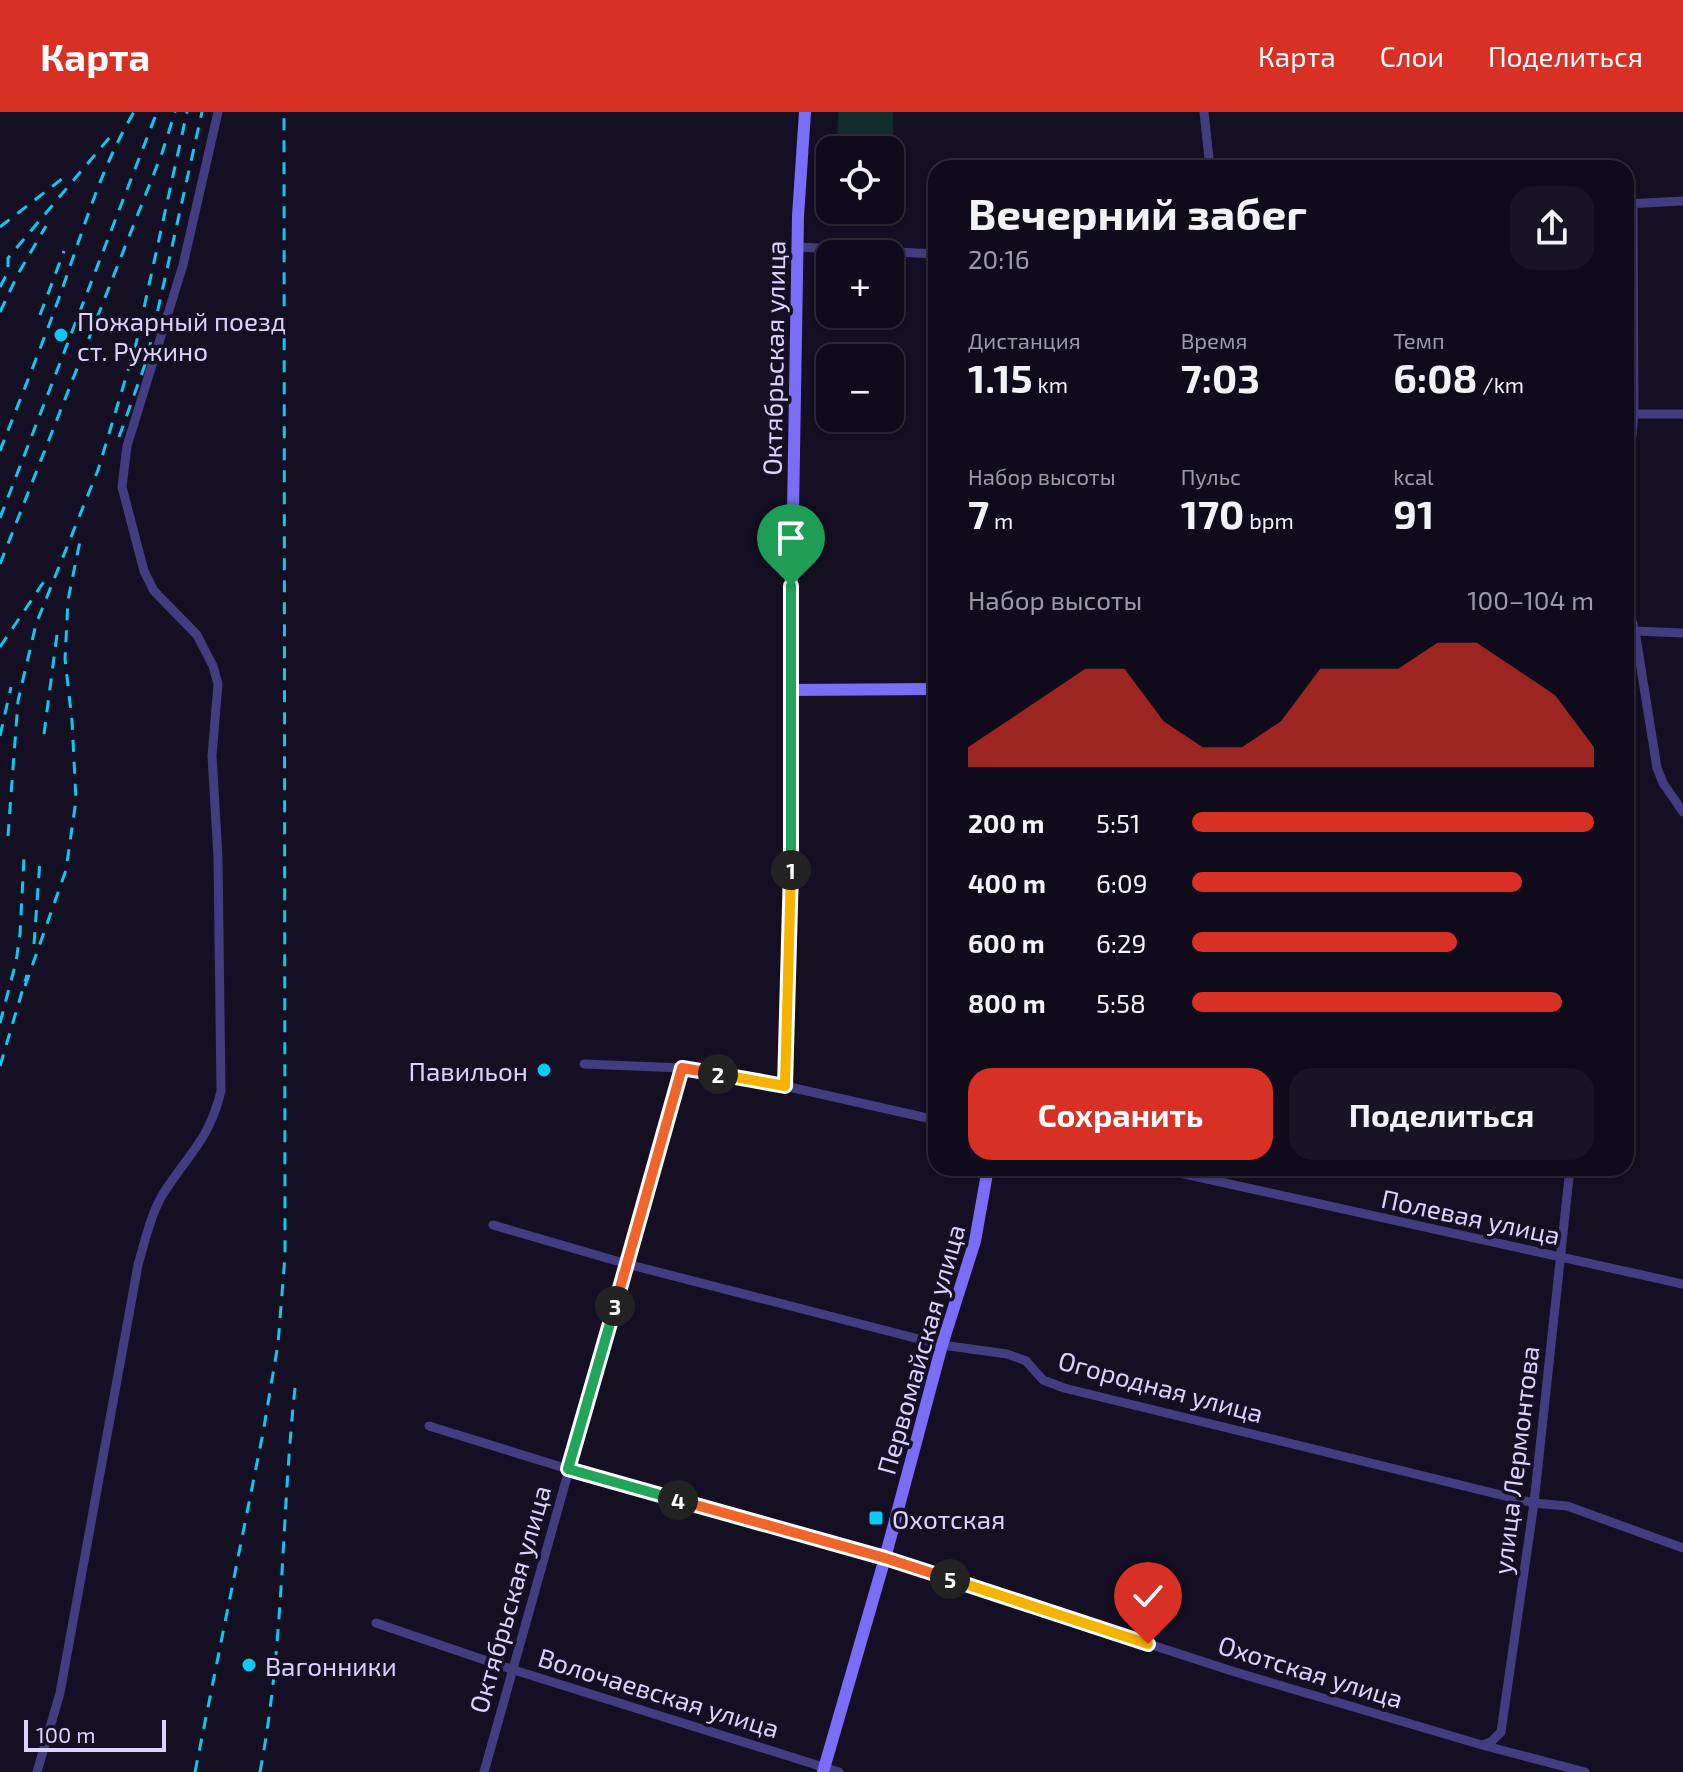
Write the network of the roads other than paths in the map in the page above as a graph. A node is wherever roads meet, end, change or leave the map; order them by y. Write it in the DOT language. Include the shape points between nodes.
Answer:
graph roads {
  1 [pos="218,112"];
  2 [pos="805,112"];
  3 [pos="1204,112"];
  4 [pos="1209,160"];
  5 [pos="1683,201"];
  6 [pos="1634,204"];
  7 [pos="798,247"];
  8 [pos="928,254"];
  9 [pos="1634,414"];
  10 [pos="1683,414"];
  11 [pos="1634,628"];
  12 [pos="1635,631"];
  13 [pos="1683,633"];
  14 [pos="928,689"];
  15 [pos="790,690"];
  16 [pos="1683,812"];
  17 [pos="584,1064"];
  18 [pos="682,1068"];
  19 [pos="785,1086"];
  20 [pos="928,1118"];
  21 [pos="987,1176"];
  22 [pos="1193,1176"];
  23 [pos="1212,1176"];
  24 [pos="1569,1176"];
  25 [pos="1211,1180"];
  26 [pos="493,1225"];
  27 [pos="1561,1259"];
  28 [pos="627,1264"];
  29 [pos="1683,1284"];
  30 [pos="942,1345"];
  31 [pos="429,1426"];
  32 [pos="568,1469"];
  33 [pos="1534,1503"];
  34 [pos="1683,1548"];
  35 [pos="885,1558"];
  36 [pos="376,1623"];
  37 [pos="511,1669"];
  38 [pos="1482,1745"];
  39 [pos="824,1769"];
  40 [pos="37,1772"];
  41 [pos="484,1772"];
  42 [pos="839,1772"];
  43 [pos="1585,1772"];
  1 -- 40 [label="street" via="183,265 127,446 122,487 144,571 154,591 197,635 218,684 212,756 221,1091 210,1127 151,1219 138,1265 60,1693"];
  2 -- 7 [label="main road, Октябрьская улица"];
  3 -- 4 [label="street"];
  5 -- 6 [label="street"];
  7 -- 8 [label="street"];
  7 -- 15 [label="main road, Октябрьская улица"];
  9 -- 10 [label="street"];
  11 -- 12 [label="street"];
  12 -- 13 [label="street"];
  12 -- 16 [label="street" via="1657,768"];
  14 -- 15 [label="main road"];
  15 -- 19 [label="street, Октябрьская улица"];
  17 -- 18 [label="street"];
  18 -- 19 [label="street"];
  18 -- 28 [label="street, Октябрьская улица"];
  19 -- 20 [label="street"];
  21 -- 30 [label="main road, Первомайская улица" via="975,1241"];
  22 -- 25 [label="street, Полевая улица"];
  23 -- 25 [label="street"];
  24 -- 27 [label="street, улица Лермонтова"];
  25 -- 27 [label="street, Полевая улица"];
  26 -- 28 [label="street, Огородная улица"];
  27 -- 29 [label="street, Полевая улица"];
  27 -- 33 [label="street, улица Лермонтова"];
  28 -- 30 [label="street, Огородная улица"];
  28 -- 32 [label="street, Октябрьская улица"];
  30 -- 33 [label="street, Огородная улица" via="1007,1354 1064,1388"];
  30 -- 35 [label="main road, Первомайская улица"];
  31 -- 32 [label="street, Охотская улица"];
  32 -- 35 [label="street, Охотская улица"];
  32 -- 37 [label="street, Октябрьская улица"];
  33 -- 34 [label="street, Огородная улица" via="1567,1506"];
  33 -- 38 [label="street, улица Лермонтова" via="1501,1732"];
  35 -- 38 [label="street, Охотская улица" via="1235,1672"];
  35 -- 39 [label="main road, Первомайская улица"];
  36 -- 37 [label="street, Волочаевская улица"];
  37 -- 39 [label="street, Волочаевская улица"];
  37 -- 41 [label="street, Октябрьская улица"];
  38 -- 43 [label="street, Охотская улица"];
  39 -- 42 [label="street, Волочаевская улица"];
}
